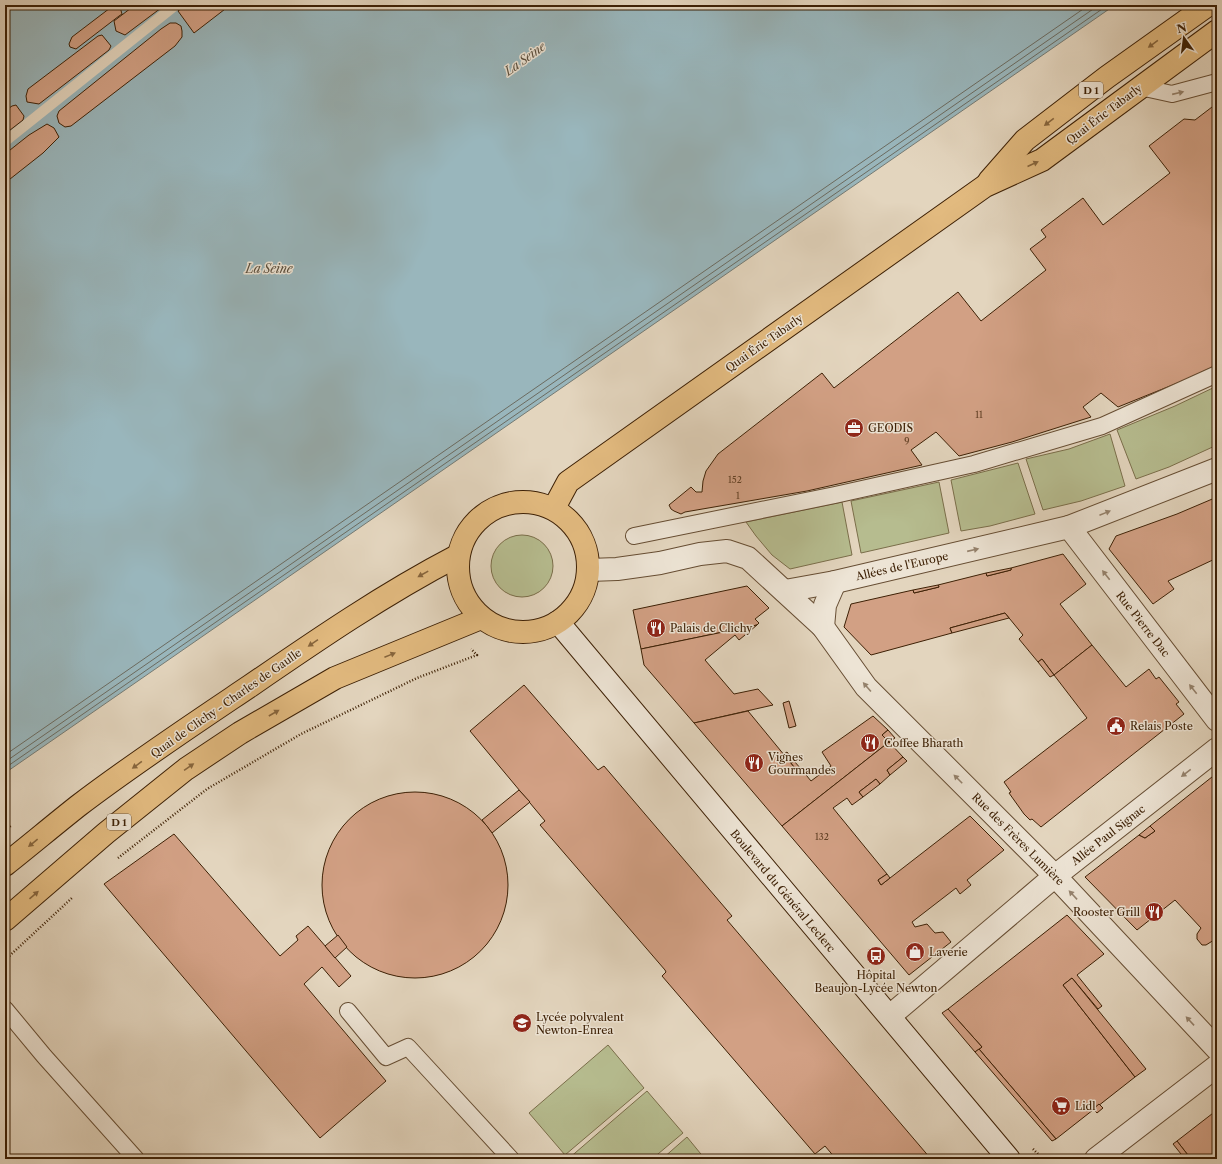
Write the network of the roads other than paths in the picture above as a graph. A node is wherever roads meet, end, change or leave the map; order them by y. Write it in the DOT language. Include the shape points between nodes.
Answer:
graph roads {
  1 [pos="1208,5"];
  2 [pos="1217,31"];
  3 [pos="1217,82"];
  4 [pos="1140,87"];
  5 [pos="985,186"];
  6 [pos="1217,374"];
  7 [pos="1217,469"];
  8 [pos="554,508"];
  9 [pos="1069,528"];
  10 [pos="634,536"];
  11 [pos="457,556"];
  12 [pos="588,570"];
  13 [pos="835,582"];
  14 [pos="785,591"];
  15 [pos="481,618"];
  16 [pos="558,622"];
  17 [pos="823,627"];
  18 [pos="1217,720"];
  19 [pos="1217,749"];
  20 [pos="5,865"];
  21 [pos="1055,876"];
  22 [pos="5,920"];
  23 [pos="5,1008"];
  24 [pos="348,1011"];
  25 [pos="890,1016"];
  26 [pos="1217,1049"];
  27 [pos="1217,1066"];
  28 [pos="136,1159"];
  29 [pos="511,1159"];
  30 [pos="1009,1159"];
  31 [pos="1096,1159"];
  1 -- 5 [label="main road, Quai Éric Tabarly / D 1, one-way" via="1025,140"];
  2 -- 4 [label="main road, Quai Éric Tabarly"];
  4 -- 3 [label="lane, one-way" via="1172,94"];
  5 -- 4 [label="main road, Quai Éric Tabarly, one-way" via="1042,160"];
  5 -- 8 [label="main road, Quai Éric Tabarly" via="568,482"];
  6 -- 10 [label="lane" via="1102,426 974,464"];
  9 -- 7 [label="street, Allées de l'Europe, one-way"];
  8 -- 11 [label="main road" via="524,501 493,507 470,528"];
  8 -- 12 [label="main road" via="578,530 585,546"];
  13 -- 9 [label="street, Allées de l'Europe, one-way"];
  18 -- 9 [label="street, Rue Pierre Dac, one-way"];
  11 -- 15 [label="main road" via="460,586 466,600"];
  11 -- 20 [label="main road, Quai de Clichy - Charles de Gaulle, one-way" via="371,604 170,740 79,806"];
  12 -- 14 [label="street" via="617,569 727,551 748,558"];
  12 -- 16 [label="main road" via="584,590 574,608"];
  13 -- 14 [label="street, Allées de l'Europe"];
  13 -- 17 [label="street" via="825,605"];
  14 -- 17 [label="street, Rue des Frères Lumière"];
  15 -- 16 [label="main road" via="505,630 532,631"];
  22 -- 15 [label="main road, D 1, one-way" via="106,833 186,769 240,733 335,678"];
  16 -- 25 [label="street, Boulevard du Général Leclerc"];
  21 -- 17 [label="street, Rue des Frères Lumière, one-way" via="866,686"];
  19 -- 21 [label="street, Allée Paul Signac, one-way"];
  21 -- 25 [label="street, Allée Paul Signac"];
  26 -- 21 [label="street, Rue des Frères Lumière, one-way"];
  23 -- 28 [label="lane"];
  24 -- 29 [label="lane" via="386,1057 408,1047"];
  25 -- 30 [label="street, Boulevard du Général Leclerc"];
  27 -- 31 [label="street"];
}
